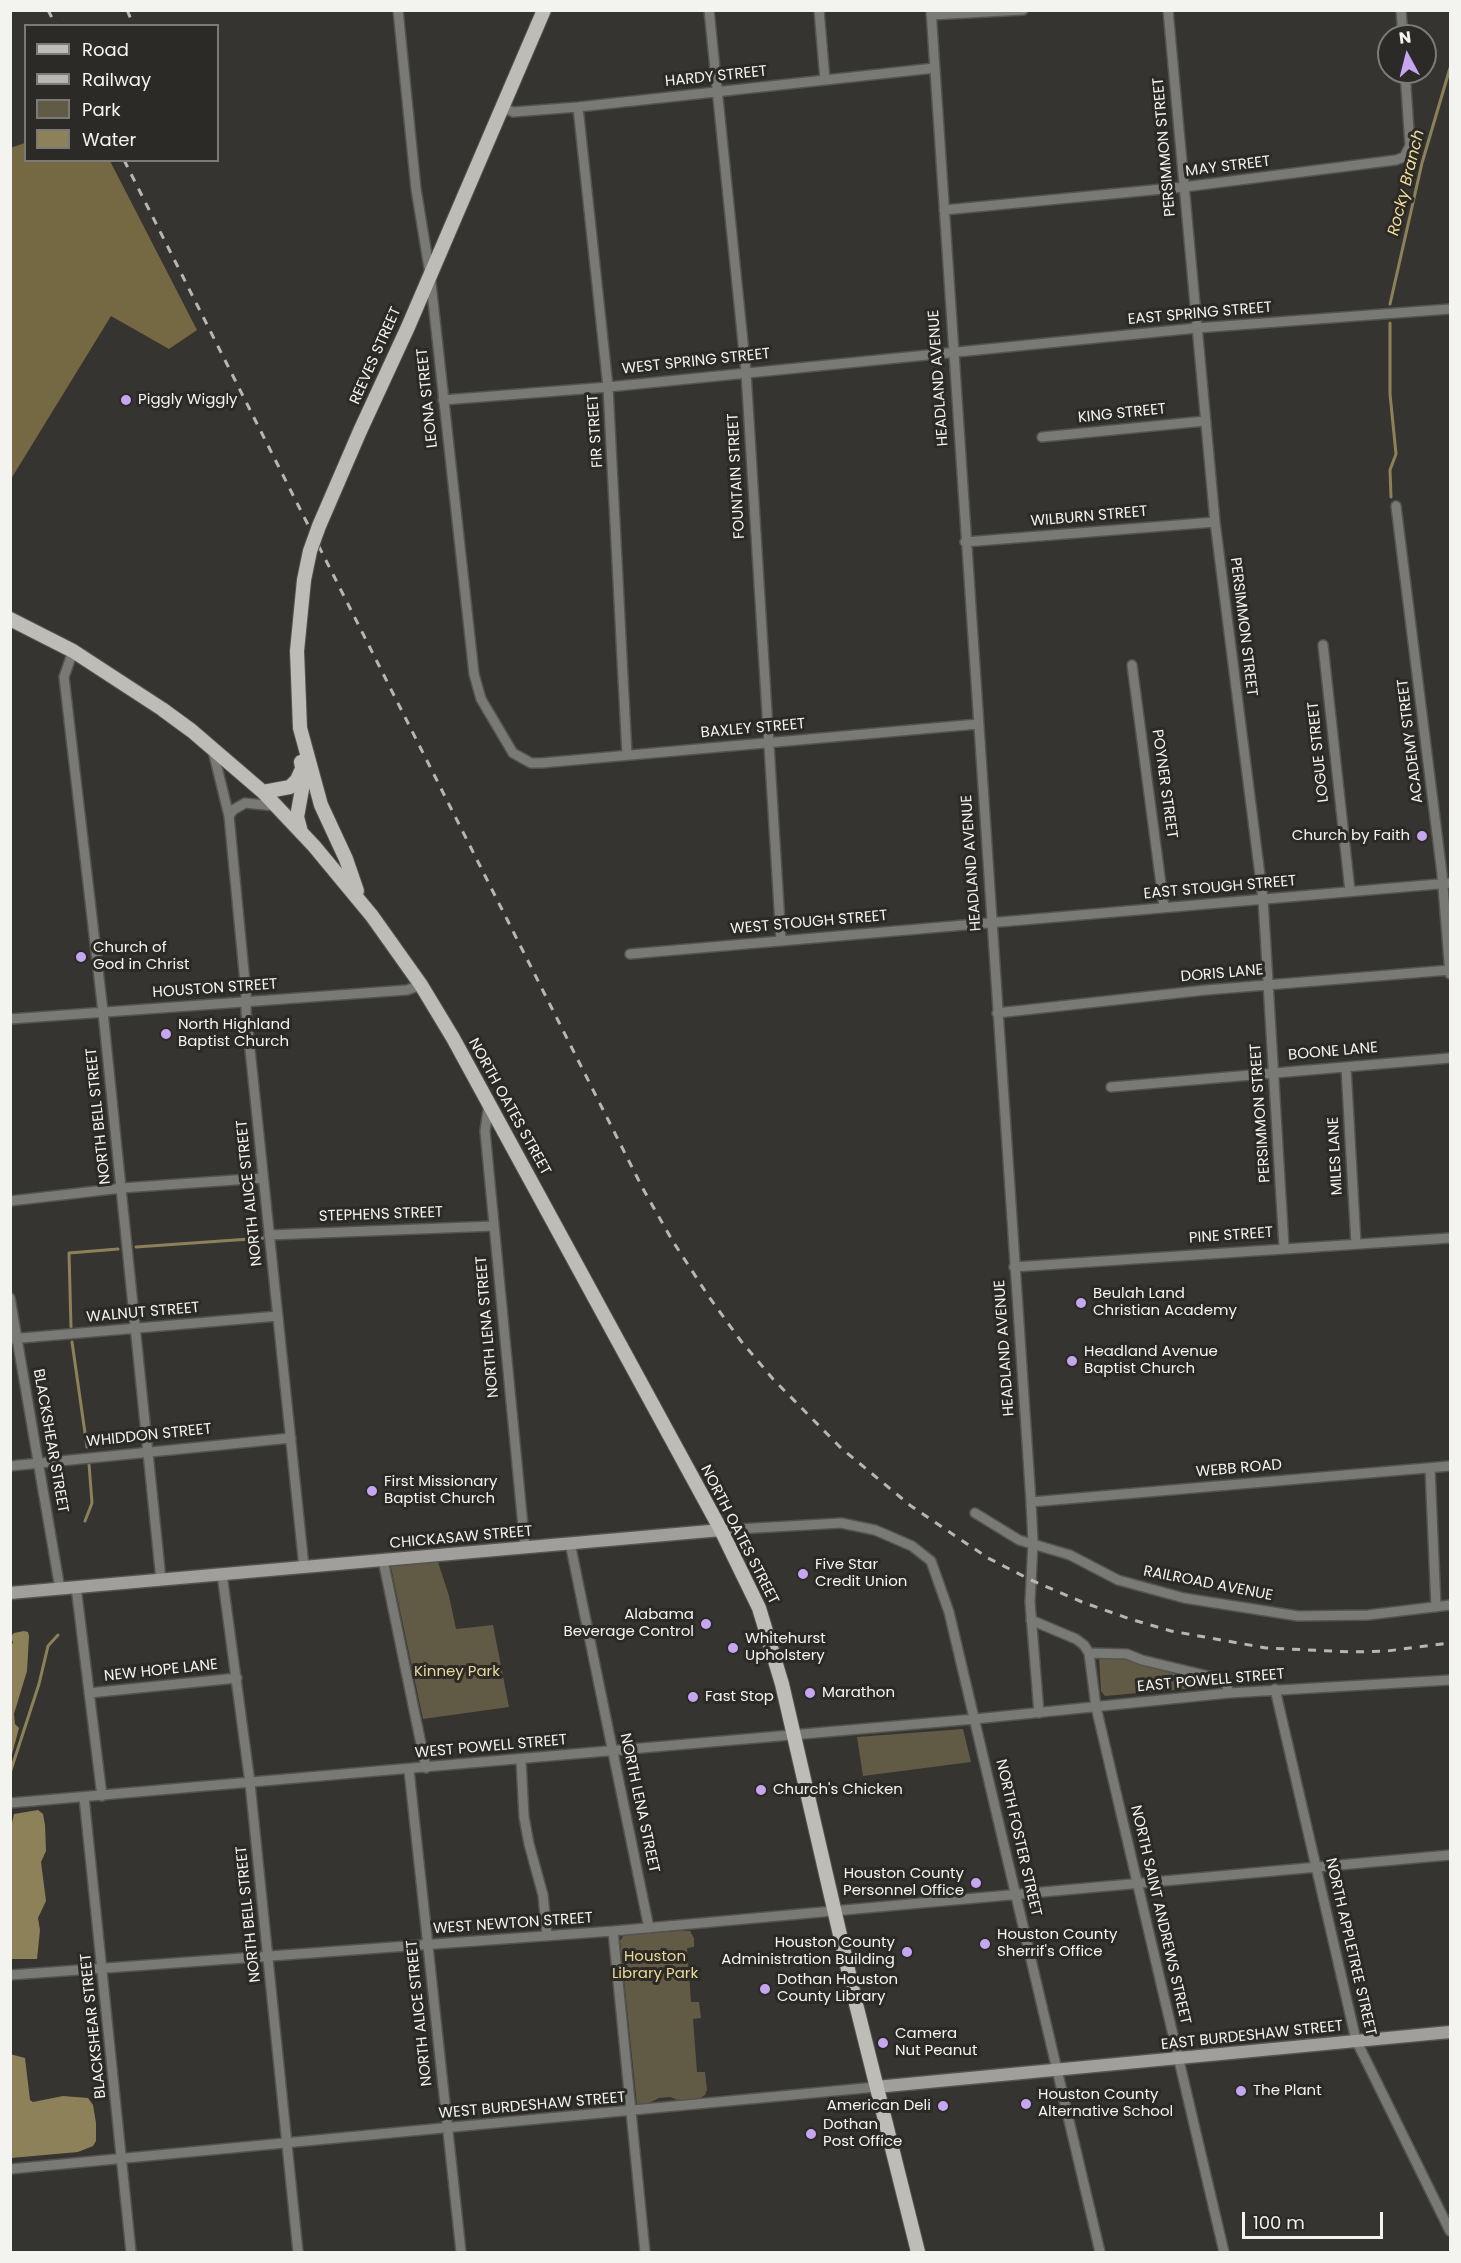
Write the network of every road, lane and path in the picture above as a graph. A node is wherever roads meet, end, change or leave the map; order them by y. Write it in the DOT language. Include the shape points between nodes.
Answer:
graph roads {
  1 [pos="398,10"];
  2 [pos="544,10"];
  3 [pos="710,10"];
  4 [pos="819,10"];
  5 [pos="1023,10"];
  6 [pos="1168,10"];
  7 [pos="931,13"];
  8 [pos="935,68"];
  9 [pos="825,80"];
  10 [pos="1406,84"];
  11 [pos="717,92"];
  12 [pos="502,107"];
  13 [pos="578,107"];
  14 [pos="1184,187"];
  15 [pos="944,210"];
  16 [pos="430,274"];
  17 [pos="1450,309"];
  18 [pos="1197,328"];
  19 [pos="953,352"];
  20 [pos="746,372"];
  21 [pos="608,387"];
  22 [pos="443,400"];
  23 [pos="1205,421"];
  24 [pos="1042,437"];
  25 [pos="1396,506"];
  26 [pos="1215,522"];
  27 [pos="965,542"];
  28 [pos="10,619"];
  29 [pos="1323,645"];
  30 [pos="73,651"];
  31 [pos="1132,665"];
  32 [pos="978,724"];
  33 [pos="300,728"];
  34 [pos="768,743"];
  35 [pos="213,749"];
  36 [pos="627,755"];
  37 [pos="531,763"];
  38 [pos="303,768"];
  39 [pos="314,784"];
  40 [pos="262,792"];
  41 [pos="286,813"];
  42 [pos="230,816"];
  43 [pos="1447,883"];
  44 [pos="1350,891"];
  45 [pos="1263,899"];
  46 [pos="360,902"];
  47 [pos="1164,907"];
  48 [pos="991,922"];
  49 [pos="781,940"];
  50 [pos="630,954"];
  51 [pos="1450,970"];
  52 [pos="1450,974"];
  53 [pos="421,985"];
  54 [pos="1267,985"];
  55 [pos="246,1002"];
  56 [pos="103,1012"];
  57 [pos="998,1013"];
  58 [pos="10,1019"];
  59 [pos="1450,1058"];
  60 [pos="1346,1066"];
  61 [pos="1273,1072"];
  62 [pos="1111,1087"];
  63 [pos="489,1104"];
  64 [pos="263,1178"];
  65 [pos="122,1188"];
  66 [pos="10,1201"];
  67 [pos="494,1226"];
  68 [pos="269,1235"];
  69 [pos="1450,1238"];
  70 [pos="1356,1244"];
  71 [pos="1284,1247"];
  72 [pos="1014,1267"];
  73 [pos="10,1298"];
  74 [pos="278,1316"];
  75 [pos="136,1329"];
  76 [pos="14,1339"];
  77 [pos="291,1438"];
  78 [pos="148,1451"];
  79 [pos="39,1463"];
  80 [pos="10,1466"];
  81 [pos="1450,1466"];
  82 [pos="1430,1468"];
  83 [pos="1031,1502"];
  84 [pos="975,1514"];
  85 [pos="721,1530"];
  86 [pos="570,1543"];
  87 [pos="1033,1544"];
  88 [pos="912,1546"];
  89 [pos="525,1547"];
  90 [pos="382,1560"];
  91 [pos="304,1567"];
  92 [pos="222,1574"];
  93 [pos="161,1580"];
  94 [pos="76,1587"];
  95 [pos="60,1589"];
  96 [pos="10,1593"];
  97 [pos="1450,1605"];
  98 [pos="1436,1607"];
  99 [pos="1031,1620"];
  100 [pos="1089,1653"];
  101 [pos="237,1678"];
  102 [pos="1450,1680"];
  103 [pos="1275,1689"];
  104 [pos="1229,1693"];
  105 [pos="89,1694"];
  106 [pos="1096,1707"];
  107 [pos="1039,1713"];
  108 [pos="975,1719"];
  109 [pos="794,1735"];
  110 [pos="613,1751"];
  111 [pos="521,1760"];
  112 [pos="426,1768"];
  113 [pos="409,1770"];
  114 [pos="250,1783"];
  115 [pos="102,1796"];
  116 [pos="84,1797"];
  117 [pos="10,1803"];
  118 [pos="1450,1855"];
  119 [pos="1316,1867"];
  120 [pos="1136,1884"];
  121 [pos="1016,1894"];
  122 [pos="834,1910"];
  123 [pos="650,1928"];
  124 [pos="613,1931"];
  125 [pos="548,1936"];
  126 [pos="428,1945"];
  127 [pos="268,1957"];
  128 [pos="103,1969"];
  129 [pos="10,1975"];
  130 [pos="1450,2032"];
  131 [pos="1356,2040"];
  132 [pos="1178,2058"];
  133 [pos="1056,2070"];
  134 [pos="876,2087"];
  135 [pos="630,2112"];
  136 [pos="448,2129"];
  137 [pos="286,2144"];
  138 [pos="123,2159"];
  139 [pos="10,2169"];
  140 [pos="1450,2231"];
  141 [pos="132,2253"];
  142 [pos="298,2253"];
  143 [pos="461,2253"];
  144 [pos="645,2253"];
  145 [pos="918,2253"];
  146 [pos="1100,2253"];
  147 [pos="1224,2253"];
  1 -- 16 [label="street, LEONA STREET" via="416,189"];
  2 -- 12 [label="main road, REEVES STREET"];
  3 -- 11 [label="street, FOUNTAIN STREET"];
  4 -- 9 [label="street"];
  5 -- 7 [label="street"];
  6 -- 14 [label="street, PERSIMMON STREET"];
  7 -- 8 [label="street, HEADLAND AVENUE"];
  8 -- 9 [label="street, HARDY STREET"];
  8 -- 15 [label="street, HEADLAND AVENUE"];
  9 -- 11 [label="street, HARDY STREET"];
  10 -- 14 [label="street, MAY STREET" via="1410,142 1407,153 1396,160"];
  11 -- 13 [label="street, HARDY STREET"];
  11 -- 20 [label="street, FOUNTAIN STREET"];
  12 -- 13 [label="street, HARDY STREET" via="513,112"];
  12 -- 16 [label="main road, REEVES STREET"];
  13 -- 21 [label="street, FIR STREET"];
  14 -- 15 [label="street, MAY STREET"];
  14 -- 18 [label="street, PERSIMMON STREET"];
  15 -- 19 [label="street, HEADLAND AVENUE"];
  16 -- 22 [label="street, LEONA STREET"];
  16 -- 33 [label="main road, REEVES STREET, bridge" via="310,550 297,651"];
  17 -- 18 [label="street, EAST SPRING STREET"];
  18 -- 19 [label="street, EAST SPRING STREET"];
  18 -- 23 [label="street, PERSIMMON STREET"];
  19 -- 20 [label="street, WEST SPRING STREET"];
  19 -- 27 [label="street, HEADLAND AVENUE"];
  20 -- 21 [label="street, WEST SPRING STREET"];
  20 -- 34 [label="street, FOUNTAIN STREET"];
  21 -- 22 [label="street, WEST SPRING STREET"];
  21 -- 36 [label="street, FIR STREET"];
  22 -- 37 [label="street, LEONA STREET" via="477,687 507,745"];
  23 -- 24 [label="street, KING STREET"];
  23 -- 26 [label="street, PERSIMMON STREET"];
  25 -- 43 [label="street, ACADEMY STREET"];
  26 -- 27 [label="street, WILBURN STREET"];
  26 -- 45 [label="street, PERSIMMON STREET"];
  27 -- 32 [label="street, HEADLAND AVENUE"];
  28 -- 30 [label="main road"];
  29 -- 44 [label="street, LOGUE STREET"];
  30 -- 35 [label="main road" via="162,709"];
  30 -- 56 [label="street, NORTH BELL STREET" via="63,677"];
  31 -- 47 [label="street, POYNER STREET"];
  32 -- 34 [label="street, BAXLEY STREET"];
  32 -- 48 [label="street, HEADLAND AVENUE"];
  33 -- 38 [label="main road, REEVES STREET" via="297,741"];
  33 -- 39 [label="main road, REEVES STREET"];
  34 -- 36 [label="street, BAXLEY STREET"];
  34 -- 49 [label="street, FOUNTAIN STREET"];
  35 -- 40 [label="main road"];
  35 -- 42 [label="street, NORTH ALICE STREET"];
  36 -- 37 [label="street, BAXLEY STREET"];
  38 -- 40 [label="main road" via="290,787"];
  38 -- 41 [label="main road, REEVES STREET" via="304,778"];
  39 -- 41 [label="main road" via="307,812"];
  39 -- 46 [label="main road, REEVES STREET"];
  40 -- 41 [label="main road"];
  41 -- 42 [label="street" via="245,802"];
  41 -- 46 [label="main road"];
  42 -- 55 [label="street, NORTH ALICE STREET"];
  43 -- 44 [label="street, EAST STOUGH STREET"];
  43 -- 51 [label="street, ACADEMY STREET"];
  44 -- 45 [label="street, EAST STOUGH STREET"];
  45 -- 47 [label="street, EAST STOUGH STREET"];
  45 -- 54 [label="street, PERSIMMON STREET"];
  46 -- 53 [label="main road, NORTH OATES STREET"];
  47 -- 48 [label="street, EAST STOUGH STREET"];
  48 -- 49 [label="street, WEST STOUGH STREET"];
  48 -- 57 [label="street, HEADLAND AVENUE"];
  49 -- 50 [label="street, WEST STOUGH STREET"];
  51 -- 52 [label="street, ACADEMY STREET"];
  51 -- 54 [label="street, DORIS LANE"];
  53 -- 55 [label="street, HOUSTON STREET" via="407,990"];
  53 -- 63 [label="main road, NORTH OATES STREET"];
  54 -- 57 [label="street, DORIS LANE"];
  54 -- 61 [label="street, PERSIMMON STREET"];
  55 -- 56 [label="street, HOUSTON STREET"];
  55 -- 64 [label="street, NORTH ALICE STREET"];
  56 -- 58 [label="street, HOUSTON STREET"];
  56 -- 65 [label="street, NORTH BELL STREET"];
  57 -- 72 [label="street, HEADLAND AVENUE"];
  59 -- 60 [label="street, BOONE LANE"];
  60 -- 61 [label="street, BOONE LANE"];
  60 -- 70 [label="street, MILES LANE"];
  61 -- 62 [label="street, BOONE LANE"];
  61 -- 71 [label="street, PERSIMMON STREET"];
  63 -- 67 [label="street, NORTH LENA STREET" via="484,1131"];
  63 -- 85 [label="main road, NORTH OATES STREET"];
  64 -- 65 [label="street"];
  64 -- 68 [label="street, NORTH ALICE STREET"];
  65 -- 66 [label="street"];
  65 -- 75 [label="street, NORTH BELL STREET"];
  67 -- 68 [label="street, STEPHENS STREET"];
  67 -- 89 [label="street, NORTH LENA STREET"];
  68 -- 74 [label="street, NORTH ALICE STREET"];
  69 -- 70 [label="street, PINE STREET"];
  70 -- 71 [label="street, PINE STREET"];
  71 -- 72 [label="street, PINE STREET"];
  72 -- 83 [label="street, HEADLAND AVENUE"];
  73 -- 76 [label="street, BLACKSHEAR STREET"];
  74 -- 75 [label="street, WALNUT STREET"];
  74 -- 77 [label="street, NORTH ALICE STREET"];
  75 -- 76 [label="street, WALNUT STREET"];
  75 -- 78 [label="street, NORTH BELL STREET"];
  76 -- 79 [label="street, BLACKSHEAR STREET"];
  77 -- 78 [label="street, WHIDDON STREET"];
  77 -- 91 [label="street, NORTH ALICE STREET"];
  78 -- 79 [label="street, WHIDDON STREET"];
  78 -- 93 [label="street, NORTH BELL STREET"];
  79 -- 80 [label="street, WHIDDON STREET"];
  79 -- 95 [label="street, BLACKSHEAR STREET"];
  81 -- 82 [label="street, WEBB ROAD"];
  82 -- 83 [label="street, WEBB ROAD"];
  82 -- 98 [label="street"];
  83 -- 87 [label="street, HEADLAND AVENUE"];
  84 -- 87 [label="street, RAILROAD AVENUE" via="1011,1536"];
  85 -- 86 [label="street, CHICKASAW STREET"];
  85 -- 88 [label="street, CHICKASAW STREET" via="841,1523 875,1530"];
  85 -- 109 [label="main road, NORTH OATES STREET" via="766,1629"];
  86 -- 89 [label="street, CHICKASAW STREET"];
  86 -- 110 [label="street, NORTH LENA STREET"];
  87 -- 98 [label="street, RAILROAD AVENUE" via="1070,1555 1139,1587 1238,1608 1329,1616"];
  87 -- 99 [label="street, HEADLAND AVENUE"];
  88 -- 108 [label="street, NORTH FOSTER STREET" via="931,1561 943,1591"];
  89 -- 90 [label="street, CHICKASAW STREET"];
  90 -- 91 [label="street, CHICKASAW STREET"];
  90 -- 112 [label="street"];
  91 -- 92 [label="street, CHICKASAW STREET"];
  92 -- 93 [label="street, CHICKASAW STREET"];
  92 -- 101 [label="street, NORTH BELL STREET"];
  93 -- 94 [label="street, CHICKASAW STREET"];
  94 -- 95 [label="street, CHICKASAW STREET"];
  94 -- 105 [label="street"];
  95 -- 96 [label="street, CHICKASAW STREET"];
  97 -- 98 [label="street, RAILROAD AVENUE"];
  99 -- 100 [label="street" via="1076,1639"];
  99 -- 107 [label="street, HEADLAND AVENUE"];
  100 -- 104 [label="street" via="1127,1654 1225,1680"];
  100 -- 106 [label="street, NORTH SAINT ANDREWS STREET"];
  101 -- 105 [label="street, NEW HOPE LANE"];
  101 -- 114 [label="street, NORTH BELL STREET"];
  102 -- 103 [label="street, EAST POWELL STREET"];
  103 -- 104 [label="street, EAST POWELL STREET"];
  103 -- 119 [label="street, NORTH APPLETREE STREET"];
  104 -- 106 [label="street, EAST POWELL STREET"];
  105 -- 115 [label="street"];
  106 -- 107 [label="street, EAST POWELL STREET"];
  106 -- 120 [label="street, NORTH SAINT ANDREWS STREET"];
  107 -- 108 [label="street, EAST POWELL STREET"];
  108 -- 109 [label="street, WEST POWELL STREET"];
  108 -- 121 [label="street, NORTH FOSTER STREET"];
  109 -- 110 [label="street, WEST POWELL STREET"];
  109 -- 122 [label="main road, NORTH OATES STREET"];
  110 -- 111 [label="street, WEST POWELL STREET"];
  110 -- 123 [label="street, NORTH LENA STREET"];
  111 -- 112 [label="street, WEST POWELL STREET"];
  111 -- 125 [label="street" via="524,1817 542,1889"];
  112 -- 113 [label="street, WEST POWELL STREET"];
  113 -- 114 [label="street, WEST POWELL STREET"];
  113 -- 126 [label="street, NORTH ALICE STREET"];
  114 -- 115 [label="street, WEST POWELL STREET"];
  114 -- 127 [label="street, NORTH BELL STREET"];
  115 -- 116 [label="street, WEST POWELL STREET"];
  116 -- 117 [label="street, WEST POWELL STREET"];
  116 -- 128 [label="street, BLACKSHEAR STREET"];
  118 -- 119 [label="street, WEST NEWTON STREET"];
  119 -- 120 [label="street, WEST NEWTON STREET"];
  119 -- 131 [label="street, NORTH APPLETREE STREET"];
  120 -- 121 [label="street, WEST NEWTON STREET"];
  120 -- 132 [label="street, NORTH SAINT ANDREWS STREET"];
  121 -- 122 [label="street, WEST NEWTON STREET"];
  121 -- 133 [label="street, NORTH FOSTER STREET"];
  122 -- 123 [label="street, WEST NEWTON STREET"];
  122 -- 134 [label="main road, NORTH OATES STREET"];
  123 -- 124 [label="street, WEST NEWTON STREET"];
  124 -- 125 [label="street, WEST NEWTON STREET"];
  124 -- 135 [label="street"];
  125 -- 126 [label="street, WEST NEWTON STREET"];
  126 -- 127 [label="street, WEST NEWTON STREET"];
  126 -- 136 [label="street, NORTH ALICE STREET"];
  127 -- 128 [label="street, WEST NEWTON STREET"];
  127 -- 137 [label="street, NORTH BELL STREET"];
  128 -- 129 [label="street, WEST NEWTON STREET"];
  128 -- 138 [label="street, BLACKSHEAR STREET"];
  130 -- 131 [label="street, EAST BURDESHAW STREET"];
  131 -- 132 [label="street, EAST BURDESHAW STREET"];
  131 -- 140 [label="street, NORTH APPLETREE STREET"];
  132 -- 133 [label="street, EAST BURDESHAW STREET"];
  132 -- 147 [label="street, NORTH SAINT ANDREWS STREET"];
  133 -- 134 [label="street, WEST BURDESHAW STREET"];
  133 -- 146 [label="street, NORTH FOSTER STREET"];
  134 -- 135 [label="street, WEST BURDESHAW STREET"];
  134 -- 145 [label="main road, NORTH OATES STREET"];
  135 -- 136 [label="street, WEST BURDESHAW STREET"];
  135 -- 144 [label="street"];
  136 -- 137 [label="street, WEST BURDESHAW STREET"];
  136 -- 143 [label="street, NORTH ALICE STREET"];
  137 -- 138 [label="street, WEST BURDESHAW STREET"];
  137 -- 142 [label="street, NORTH BELL STREET"];
  138 -- 139 [label="street, WEST BURDESHAW STREET"];
  138 -- 141 [label="street, BLACKSHEAR STREET"];
}
